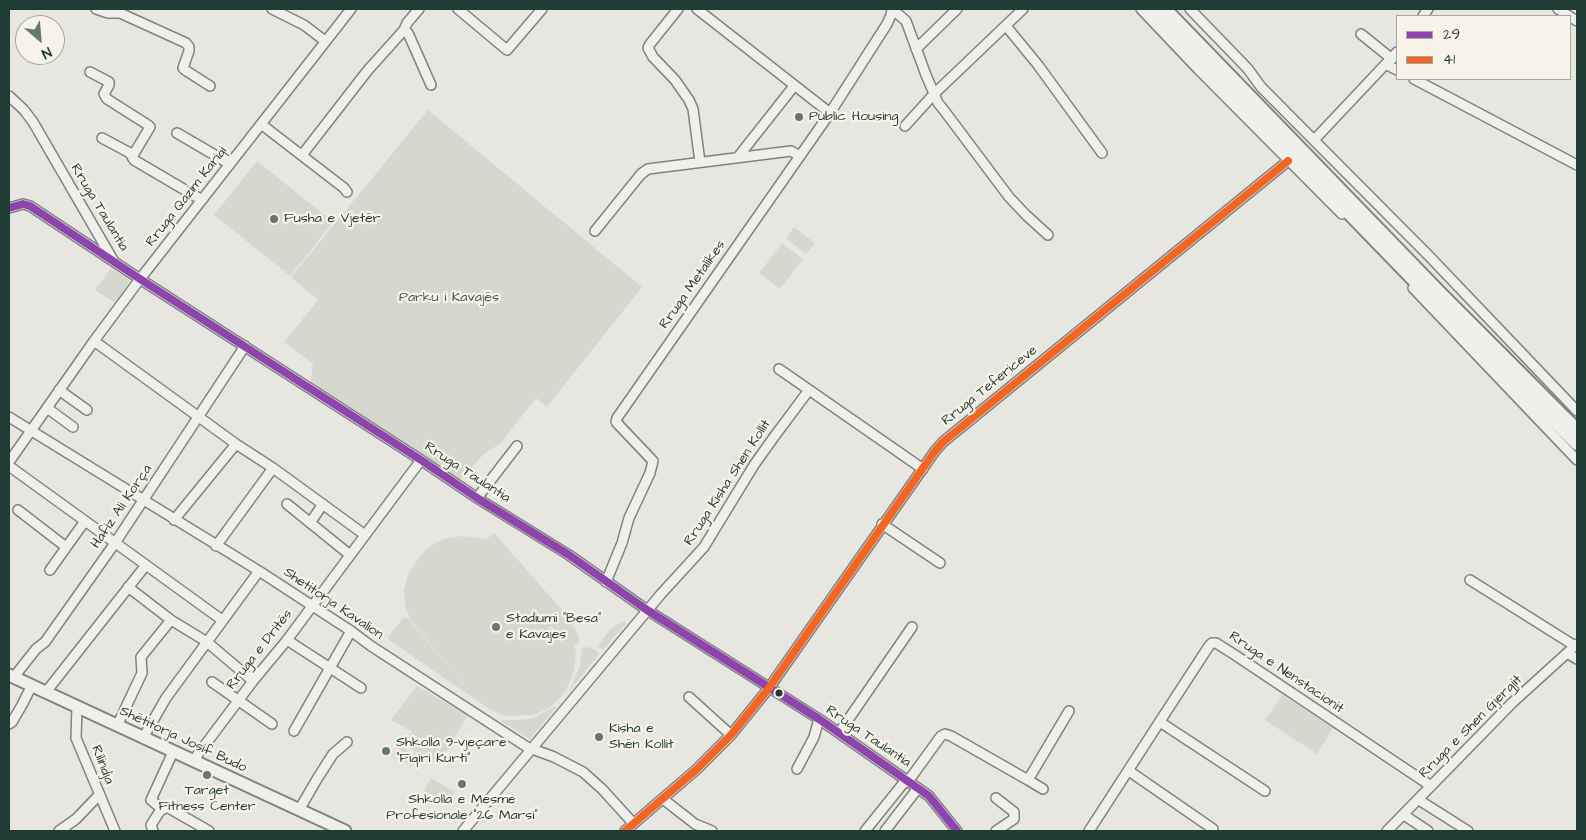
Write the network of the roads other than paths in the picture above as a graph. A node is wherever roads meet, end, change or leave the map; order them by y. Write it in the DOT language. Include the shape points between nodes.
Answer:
graph roads {
  1 [pos="96,9"];
  2 [pos="272,9"];
  3 [pos="351,9"];
  4 [pos="419,9"];
  5 [pos="458,9"];
  6 [pos="542,9"];
  7 [pos="678,9"];
  8 [pos="697,9"];
  9 [pos="957,9"];
  10 [pos="1023,9"];
  11 [pos="1141,9"];
  12 [pos="1151,9"];
  13 [pos="1165,9"];
  14 [pos="1190,9"];
  15 [pos="892,11"];
  16 [pos="1006,26"];
  17 [pos="404,30"];
  18 [pos="1361,34"];
  19 [pos="325,41"];
  20 [pos="916,49"];
  21 [pos="1392,59"];
  22 [pos="90,72"];
  23 [pos="1416,80"];
  24 [pos="432,85"];
  25 [pos="210,86"];
  26 [pos="794,86"];
  27 [pos="934,94"];
  28 [pos="9,96"];
  29 [pos="830,113"];
  30 [pos="261,124"];
  31 [pos="905,126"];
  32 [pos="177,133"];
  33 [pos="102,138"];
  34 [pos="1314,139"];
  35 [pos="1102,153"];
  36 [pos="302,155"];
  37 [pos="132,156"];
  38 [pos="800,156"];
  39 [pos="738,157"];
  40 [pos="1288,161"];
  41 [pos="700,162"];
  42 [pos="230,164"];
  43 [pos="1577,165"];
  44 [pos="347,192"];
  45 [pos="202,200"];
  46 [pos="1340,204"];
  47 [pos="11,205"];
  48 [pos="595,231"];
  49 [pos="1048,235"];
  50 [pos="1367,240"];
  51 [pos="115,262"];
  52 [pos="140,279"];
  53 [pos="94,341"];
  54 [pos="245,346"];
  55 [pos="779,369"];
  56 [pos="59,390"];
  57 [pos="809,390"];
  58 [pos="47,408"];
  59 [pos="87,410"];
  60 [pos="1577,411"];
  61 [pos="199,416"];
  62 [pos="9,417"];
  63 [pos="73,427"];
  64 [pos="31,430"];
  65 [pos="1577,430"];
  66 [pos="236,444"];
  67 [pos="1577,444"];
  68 [pos="517,446"];
  69 [pos="421,460"];
  70 [pos="1577,460"];
  71 [pos="9,462"];
  72 [pos="9,466"];
  73 [pos="273,468"];
  74 [pos="923,469"];
  75 [pos="477,498"];
  76 [pos="144,501"];
  77 [pos="287,504"];
  78 [pos="323,504"];
  79 [pos="18,510"];
  80 [pos="174,520"];
  81 [pos="85,521"];
  82 [pos="310,523"];
  83 [pos="882,524"];
  84 [pos="365,535"];
  85 [pos="115,543"];
  86 [pos="216,546"];
  87 [pos="66,547"];
  88 [pos="350,555"];
  89 [pos="940,564"];
  90 [pos="146,565"];
  91 [pos="50,570"];
  92 [pos="258,572"];
  93 [pos="1470,580"];
  94 [pos="606,582"];
  95 [pos="128,587"];
  96 [pos="311,606"];
  97 [pos="647,610"];
  98 [pos="171,620"];
  99 [pos="222,620"];
  100 [pos="912,627"];
  101 [pos="351,632"];
  102 [pos="287,640"];
  103 [pos="208,642"];
  104 [pos="1576,645"];
  105 [pos="1567,654"];
  106 [pos="1577,659"];
  107 [pos="331,668"];
  108 [pos="12,676"];
  109 [pos="253,681"];
  110 [pos="212,682"];
  111 [pos="32,685"];
  112 [pos="361,688"];
  113 [pos="769,688"];
  114 [pos="46,692"];
  115 [pos="689,697"];
  116 [pos="238,701"];
  117 [pos="77,707"];
  118 [pos="1069,711"];
  119 [pos="819,720"];
  120 [pos="1160,722"];
  121 [pos="9,724"];
  122 [pos="272,724"];
  123 [pos="117,726"];
  124 [pos="294,731"];
  125 [pos="839,733"];
  126 [pos="731,735"];
  127 [pos="143,738"];
  128 [pos="347,742"];
  129 [pos="532,748"];
  130 [pos="174,752"];
  131 [pos="193,761"];
  132 [pos="797,769"];
  133 [pos="1129,772"];
  134 [pos="907,780"];
  135 [pos="1028,780"];
  136 [pos="1431,786"];
  137 [pos="918,788"];
  138 [pos="1042,789"];
  139 [pos="1265,791"];
  140 [pos="99,795"];
  141 [pos="996,798"];
  142 [pos="664,799"];
  143 [pos="1418,800"];
  144 [pos="165,808"];
  145 [pos="299,810"];
  146 [pos="1404,815"];
  147 [pos="634,823"];
  148 [pos="329,828"];
  149 [pos="1213,829"];
  150 [pos="59,831"];
  151 [pos="115,831"];
  152 [pos="153,831"];
  153 [pos="209,831"];
  154 [pos="345,831"];
  155 [pos="463,831"];
  156 [pos="625,831"];
  157 [pos="712,831"];
  158 [pos="865,831"];
  159 [pos="885,831"];
  160 [pos="957,831"];
  161 [pos="996,831"];
  162 [pos="1089,831"];
  163 [pos="1387,831"];
  164 [pos="1428,831"];
  165 [pos="1468,831"];
  1 -- 25 [label="street" via="120,13 186,44 189,51 183,68"];
  2 -- 19 [label="street" via="304,25"];
  3 -- 19 [label="street, Rruga Qazim Kariqi"];
  4 -- 17 [label="street"];
  5 -- 6 [label="street" via="507,50"];
  7 -- 41 [label="street" via="648,48 694,109"];
  8 -- 26 [label="street"];
  9 -- 20 [label="street"];
  10 -- 16 [label="street"];
  11 -- 40 [label="street"];
  12 -- 46 [label="highway"];
  13 -- 65 [label="highway"];
  14 -- 34 [label="street"];
  15 -- 20 [label="street" via="906,21"];
  15 -- 29 [label="street, Rruga Metalikes"];
  16 -- 27 [label="street"];
  16 -- 35 [label="street"];
  17 -- 24 [label="street"];
  17 -- 36 [label="street" via="368,70"];
  18 -- 21 [label="street"];
  19 -- 30 [label="street, Rruga Qazim Kariqi"];
  20 -- 27 [label="street"];
  21 -- 34 [label="street"];
  22 -- 37 [label="street" via="110,85 104,94 107,99 150,127"];
  23 -- 43 [label="street"];
  26 -- 29 [label="street"];
  26 -- 39 [label="street"];
  27 -- 31 [label="street"];
  27 -- 49 [label="street" via="1009,197"];
  28 -- 51 [label="street, Rruga Taulantia" via="33,122"];
  29 -- 38 [label="street, Rruga Metalikes"];
  30 -- 36 [label="street"];
  30 -- 42 [label="street, Rruga Qazim Kariqi"];
  32 -- 42 [label="street"];
  33 -- 37 [label="street"];
  34 -- 60 [label="street"];
  36 -- 44 [label="street"];
  37 -- 45 [label="street"];
  38 -- 39 [label="street" via="791,150"];
  38 -- 94 [label="street, Rruga Metalikes" via="617,418 616,422 653,461"];
  39 -- 41 [label="street"];
  40 -- 50 [label="street"];
  40 -- 74 [label="street, Rruga Tefericeve" via="943,442"];
  41 -- 48 [label="street" via="645,170"];
  42 -- 45 [label="street, Rruga Qazim Kariqi"];
  45 -- 52 [label="street, Rruga Qazim Kariqi"];
  46 -- 50 [label="highway"];
  46 -- 67 [label="highway"];
  47 -- 51 [label="street" via="30,206"];
  50 -- 70 [label="street"];
  51 -- 52 [label="street, Rruga Taulantia"];
  52 -- 53 [label="street, Rruga Qazim Kariqi"];
  52 -- 54 [label="street, Rruga Taulantia"];
  53 -- 56 [label="street, Rruga Qazim Kariqi"];
  53 -- 61 [label="street"];
  54 -- 61 [label="street, Hafiz Ali Korça"];
  54 -- 69 [label="street, Rruga Taulantia"];
  55 -- 57 [label="street"];
  56 -- 58 [label="street, Rruga Qazim Kariqi"];
  56 -- 59 [label="street"];
  57 -- 74 [label="street"];
  57 -- 97 [label="street, Rruga Kisha Shen Kollit" via="754,465 704,547"];
  58 -- 63 [label="street"];
  58 -- 64 [label="street, Rruga Qazim Kariqi"];
  61 -- 66 [label="street"];
  61 -- 76 [label="street, Hafiz Ali Korça"];
  62 -- 64 [label="street, Shetitorja Kavalion"];
  64 -- 71 [label="street, Rruga Qazim Kariqi"];
  64 -- 76 [label="street, Shetitorja Kavalion"];
  66 -- 73 [label="street"];
  66 -- 80 [label="street"];
  68 -- 75 [label="street"];
  69 -- 75 [label="street, Rruga Taulantia"];
  69 -- 84 [label="street, Rruga e Dritës"];
  72 -- 81 [label="street"];
  73 -- 78 [label="street"];
  73 -- 86 [label="street"];
  74 -- 83 [label="street, Rruga Tefericeve"];
  75 -- 94 [label="street, Rruga Taulantia"];
  76 -- 80 [label="street, Shetitorja Kavalion"];
  76 -- 85 [label="street, Hafiz Ali Korça"];
  77 -- 82 [label="street"];
  78 -- 82 [label="street"];
  78 -- 84 [label="street"];
  79 -- 87 [label="street"];
  80 -- 86 [label="street, Shetitorja Kavalion"];
  81 -- 85 [label="street"];
  81 -- 87 [label="street"];
  82 -- 88 [label="street"];
  83 -- 89 [label="street"];
  83 -- 113 [label="street, Rruga Tefericeve"];
  84 -- 88 [label="street, Rruga e Dritës"];
  85 -- 90 [label="street"];
  85 -- 108 [label="street, Hafiz Ali Korça" via="45,642"];
  86 -- 92 [label="street, Shetitorja Kavalion"];
  87 -- 91 [label="street"];
  88 -- 96 [label="street, Rruga e Dritës"];
  90 -- 95 [label="street"];
  90 -- 99 [label="street"];
  92 -- 96 [label="street, Shetitorja Kavalion"];
  92 -- 99 [label="street"];
  93 -- 104 [label="street"];
  94 -- 97 [label="street, Rruga Taulantia"];
  95 -- 98 [label="street"];
  95 -- 114 [label="street"];
  96 -- 101 [label="street, Shetitorja Kavalion"];
  96 -- 102 [label="street, Rruga e Dritës"];
  97 -- 113 [label="street, Rruga Taulantia"];
  97 -- 129 [label="street, Rruga Kisha Shen Kollit"];
  98 -- 103 [label="street"];
  98 -- 123 [label="street" via="141,657 142,673"];
  99 -- 103 [label="street"];
  100 -- 125 [label="street"];
  101 -- 107 [label="street"];
  101 -- 129 [label="street, Shetitorja Kavalion"];
  102 -- 107 [label="street"];
  102 -- 109 [label="street, Rruga e Dritës"];
  103 -- 109 [label="street"];
  103 -- 127 [label="street" via="166,698"];
  104 -- 105 [label="street, Rruga e Shen Gjergjit"];
  105 -- 106 [label="street"];
  105 -- 136 [label="street, Rruga e Shen Gjergjit" via="1512,703"];
  107 -- 112 [label="street"];
  107 -- 124 [label="street"];
  108 -- 111 [label="main road, Shëtitorja Josif Budo"];
  109 -- 116 [label="street, Rruga e Dritës"];
  110 -- 116 [label="street"];
  111 -- 114 [label="main road, Shëtitorja Josif Budo"];
  111 -- 121 [label="street"];
  113 -- 119 [label="street, Rruga Taulantia"];
  113 -- 126 [label="street, Rruga Tefericeve"];
  114 -- 117 [label="main road, Shëtitorja Josif Budo"];
  115 -- 126 [label="street"];
  116 -- 122 [label="street"];
  116 -- 131 [label="street, Rruga e Dritës"];
  117 -- 123 [label="main road, Shëtitorja Josif Budo"];
  117 -- 140 [label="street, Rilindja" via="76,738"];
  118 -- 135 [label="street"];
  119 -- 125 [label="street, Rruga Taulantia"];
  119 -- 132 [label="street"];
  120 -- 133 [label="street, Rruga e Nenstacionit"];
  120 -- 136 [label="street, Rruga e Nenstacionit" via="1209,646 1216,643"];
  120 -- 139 [label="street"];
  123 -- 127 [label="main road, Shëtitorja Josif Budo"];
  125 -- 134 [label="street, Rruga Taulantia"];
  126 -- 142 [label="street, Rruga Tefericeve"];
  127 -- 130 [label="main road, Shëtitorja Josif Budo"];
  128 -- 145 [label="street" via="333,754"];
  129 -- 147 [label="street, Shetitorja Kavalion" via="583,772"];
  129 -- 155 [label="street, Rruga Kisha Shen Kollit"];
  130 -- 131 [label="main road, Shëtitorja Josif Budo"];
  130 -- 144 [label="street" via="151,800"];
  131 -- 145 [label="main road, Shëtitorja Josif Budo"];
  133 -- 149 [label="street"];
  133 -- 162 [label="street, Rruga e Nenstacionit"];
  134 -- 135 [label="street" via="944,734"];
  134 -- 137 [label="street, Rruga Taulantia"];
  134 -- 158 [label="street"];
  135 -- 138 [label="street"];
  136 -- 143 [label="street, Rruga e Shen Gjergjit"];
  137 -- 159 [label="street"];
  137 -- 160 [label="street, Rruga Taulantia"];
  140 -- 150 [label="street"];
  140 -- 151 [label="street, Rilindja"];
  141 -- 161 [label="street" via="1014,812 1014,819"];
  142 -- 147 [label="street, Rruga Tefericeve"];
  142 -- 157 [label="street" via="695,824"];
  143 -- 146 [label="street, Rruga e Shen Gjergjit"];
  143 -- 165 [label="street"];
  144 -- 152 [label="street" via="151,824"];
  144 -- 153 [label="street"];
  145 -- 148 [label="main road, Shëtitorja Josif Budo"];
  146 -- 163 [label="street, Rruga e Shen Gjergjit"];
  146 -- 164 [label="street"];
  147 -- 156 [label="street, Rruga Tefericeve"];
  148 -- 154 [label="main road, Shëtitorja Josif Budo"];
}
